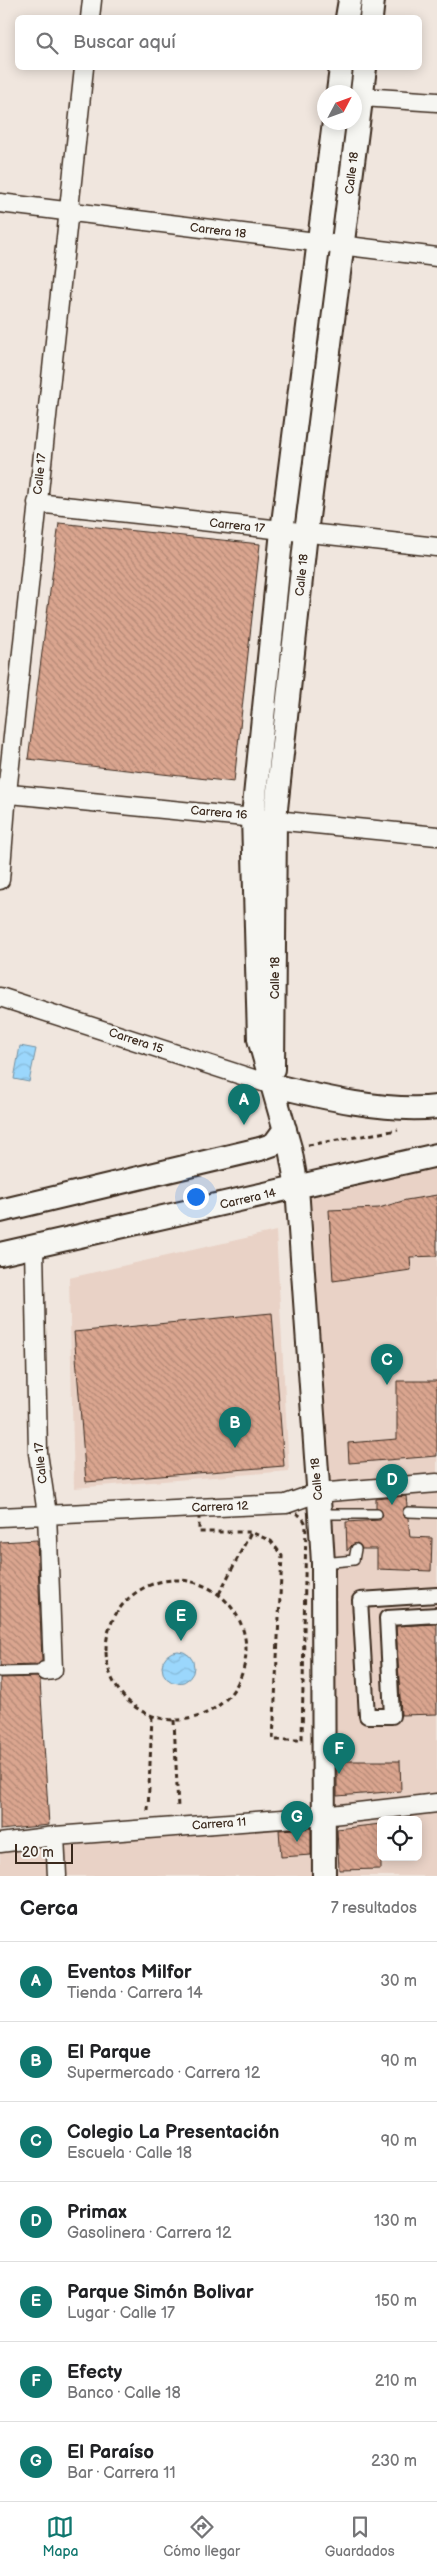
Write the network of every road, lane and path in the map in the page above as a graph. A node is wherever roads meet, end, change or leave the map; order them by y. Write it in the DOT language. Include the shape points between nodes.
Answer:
graph roads {
  1 [pos="92,0"];
  2 [pos="350,0"];
  3 [pos="373,0"];
  4 [pos="90,15"];
  5 [pos="348,15"];
  6 [pos="371,15"];
  7 [pos="84,70"];
  8 [pos="341,70"];
  9 [pos="365,70"];
  10 [pos="339,85"];
  11 [pos="362,97"];
  12 [pos="437,102"];
  13 [pos="333,130"];
  14 [pos="358,130"];
  15 [pos="0,203"];
  16 [pos="68,213"];
  17 [pos="319,243"];
  18 [pos="343,246"];
  19 [pos="437,257"];
  20 [pos="37,503"];
  21 [pos="282,531"];
  22 [pos="306,534"];
  23 [pos="437,547"];
  24 [pos="3,793"];
  25 [pos="264,817"];
  26 [pos="437,836"];
  27 [pos="0,880"];
  28 [pos="0,996"];
  29 [pos="272,1085"];
  30 [pos="437,1107"];
  31 [pos="285,1129"];
  32 [pos="437,1155"];
  33 [pos="297,1187"];
  34 [pos="0,1211"];
  35 [pos="34,1247"];
  36 [pos="0,1254"];
  37 [pos="437,1483"];
  38 [pos="319,1504"];
  39 [pos="408,1512"];
  40 [pos="437,1513"];
  41 [pos="47,1514"];
  42 [pos="377,1514"];
  43 [pos="0,1517"];
  44 [pos="250,1532"];
  45 [pos="356,1549"];
  46 [pos="323,1563"];
  47 [pos="219,1594"];
  48 [pos="437,1595"];
  49 [pos="437,1615"];
  50 [pos="45,1671"];
  51 [pos="0,1672"];
  52 [pos="152,1716"];
  53 [pos="174,1720"];
  54 [pos="437,1803"];
  55 [pos="323,1816"];
  56 [pos="178,1827"];
  57 [pos="147,1829"];
  58 [pos="55,1836"];
  59 [pos="0,1843"];
  60 [pos="57,1876"];
  61 [pos="324,1876"];
  1 -- 4 [label="street"];
  2 -- 5 [label="street"];
  3 -- 6 [label="street"];
  7 -- 16 [label="street, Calle 17"];
  8 -- 10 [label="street"];
  9 -- 11 [label="street, Calle 18"];
  11 -- 12 [label="street"];
  13 -- 17 [label="street, Calle 18"];
  14 -- 18 [label="street, Calle 18"];
  15 -- 16 [label="street, Carrera 18"];
  16 -- 17 [label="street, Carrera 18"];
  16 -- 20 [label="street, Calle 17"];
  17 -- 18 [label="street, Carrera 18"];
  17 -- 21 [label="street, Calle 18"];
  18 -- 19 [label="street, Carrera 18"];
  18 -- 22 [label="street, Calle 18"];
  20 -- 21 [label="street, Carrera 17"];
  20 -- 24 [label="street, Calle 17"];
  21 -- 22 [label="street, Carrera 17"];
  21 -- 25 [label="street, Calle 18"];
  22 -- 23 [label="street, Carrera 17"];
  22 -- 25 [label="street, Calle 18"];
  24 -- 25 [label="street, Carrera 16"];
  24 -- 27 [label="street, Calle 17"];
  25 -- 26 [label="street, Carrera 16"];
  25 -- 29 [label="street, Calle 18" via="275,1039"];
  28 -- 29 [label="street, Carrera 15"];
  29 -- 30 [label="street" via="326,1098 419,1109"];
  29 -- 31 [label="street, Calle 18"];
  31 -- 33 [label="street, Calle 18"];
  31 -- 34 [label="street" via="274,1144 260,1149"];
  32 -- 33 [label="street, Carrera 14"];
  33 -- 35 [label="street, Carrera 14"];
  33 -- 38 [label="street, Calle 18"];
  35 -- 36 [label="street, Carrera 14"];
  35 -- 41 [label="street, Calle 17" via="38,1453"];
  37 -- 38 [label="street, Carrera 12"];
  38 -- 41 [label="street, Carrera 12"];
  38 -- 42 [label="lane" via="354,1518"];
  38 -- 46 [label="street, Calle 18"];
  39 -- 40 [label="lane"];
  41 -- 43 [label="street, Carrera 12"];
  41 -- 50 [label="street, Calle 17" via="53,1670"];
  44 -- 44 [label="path" via="199,1532 199,1515 296,1513 306,1525 302,1740 273,1740 282,1556 271,1541"];
  44 -- 47 [label="path"];
  45 -- 46 [label="lane" via="354,1560"];
  46 -- 55 [label="street, Calle 18"];
  47 -- 52 [label="path" via="194,1582 165,1580 138,1590 118,1609 107,1635 107,1664 118,1690"];
  47 -- 53 [label="path" via="236,1612 242,1624 247,1649 242,1674 230,1696 211,1712 187,1720"];
  48 -- 49 [label="street" via="360,1600 367,1716 392,1716 387,1618"];
  50 -- 51 [label="lane"];
  52 -- 53 [label="path"];
  52 -- 57 [label="path"];
  53 -- 56 [label="path"];
  54 -- 55 [label="street, Carrera 11"];
  55 -- 56 [label="street, Carrera 11"];
  55 -- 61 [label="street, Calle 18"];
  56 -- 57 [label="street, Carrera 11"];
  57 -- 58 [label="street, Carrera 11"];
  58 -- 59 [label="street, Carrera 11"];
  58 -- 60 [label="street"];
}
